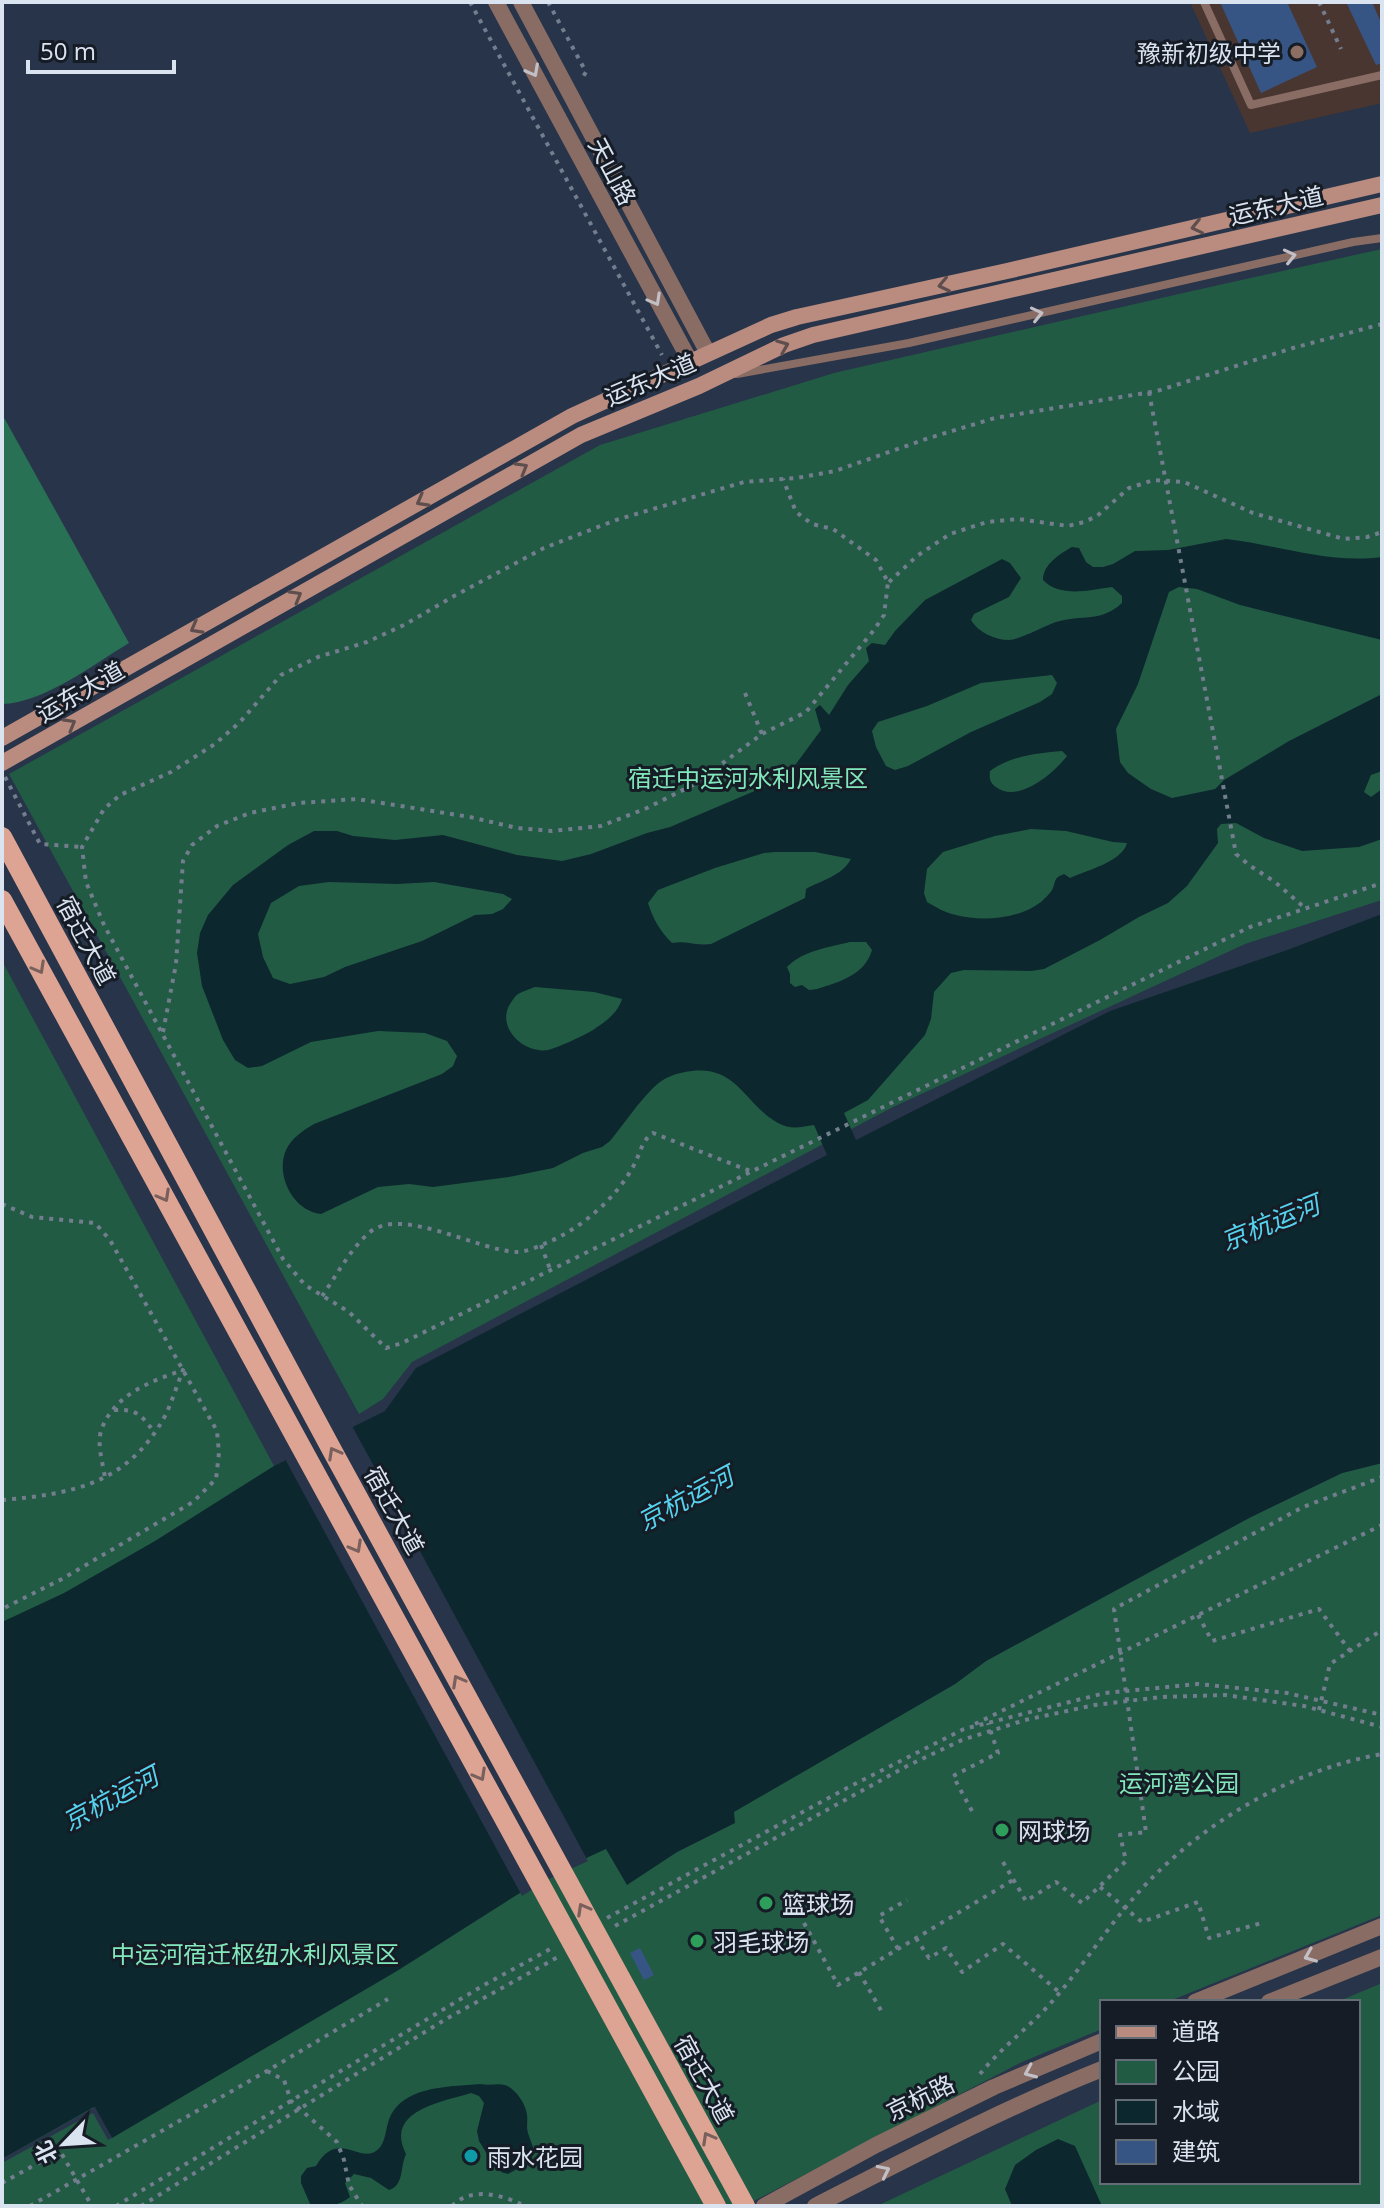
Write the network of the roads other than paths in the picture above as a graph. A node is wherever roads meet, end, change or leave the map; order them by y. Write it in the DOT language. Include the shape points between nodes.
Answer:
graph roads {
  1 [pos="496,2"];
  2 [pos="521,2"];
  3 [pos="1204,2"];
  4 [pos="1382,75"];
  5 [pos="1382,184"];
  6 [pos="1382,205"];
  7 [pos="1382,238"];
  8 [pos="708,353"];
  9 [pos="690,361"];
  10 [pos="713,379"];
  11 [pos="2,738"];
  12 [pos="2,763"];
  13 [pos="2,837"];
  14 [pos="2,900"];
  15 [pos="1382,1926"];
  16 [pos="1382,1957"];
  17 [pos="1200,2000"];
  18 [pos="1274,2000"];
  19 [pos="1100,2042"];
  20 [pos="1100,2070"];
  21 [pos="716,2206"];
  22 [pos="745,2206"];
  23 [pos="764,2206"];
  24 [pos="815,2206"];
  1 -- 9 [label="street, 天山路, one-way"];
  2 -- 8 [label="street, 天山路"];
  3 -- 4 [label="lane" via="1251,105"];
  5 -- 8 [label="main road, 运东大道, one-way" via="797,317"];
  10 -- 6 [label="main road, 运东大道, one-way" via="813,335"];
  10 -- 7 [label="lane, one-way" via="909,343"];
  8 -- 9 [label="main road, 运东大道"];
  9 -- 11 [label="main road, 运东大道, one-way" via="572,416"];
  12 -- 10 [label="main road, 运东大道, one-way" via="581,435"];
  22 -- 13 [label="main road, 宿迁大道, one-way, bridge"];
  14 -- 21 [label="main road, one-way, bridge"];
  15 -- 17 [label="street, one-way"];
  16 -- 18 [label="street"];
  19 -- 23 [label="street, 京杭路, one-way" via="961,2103"];
  24 -- 20 [label="street, one-way"];
}
